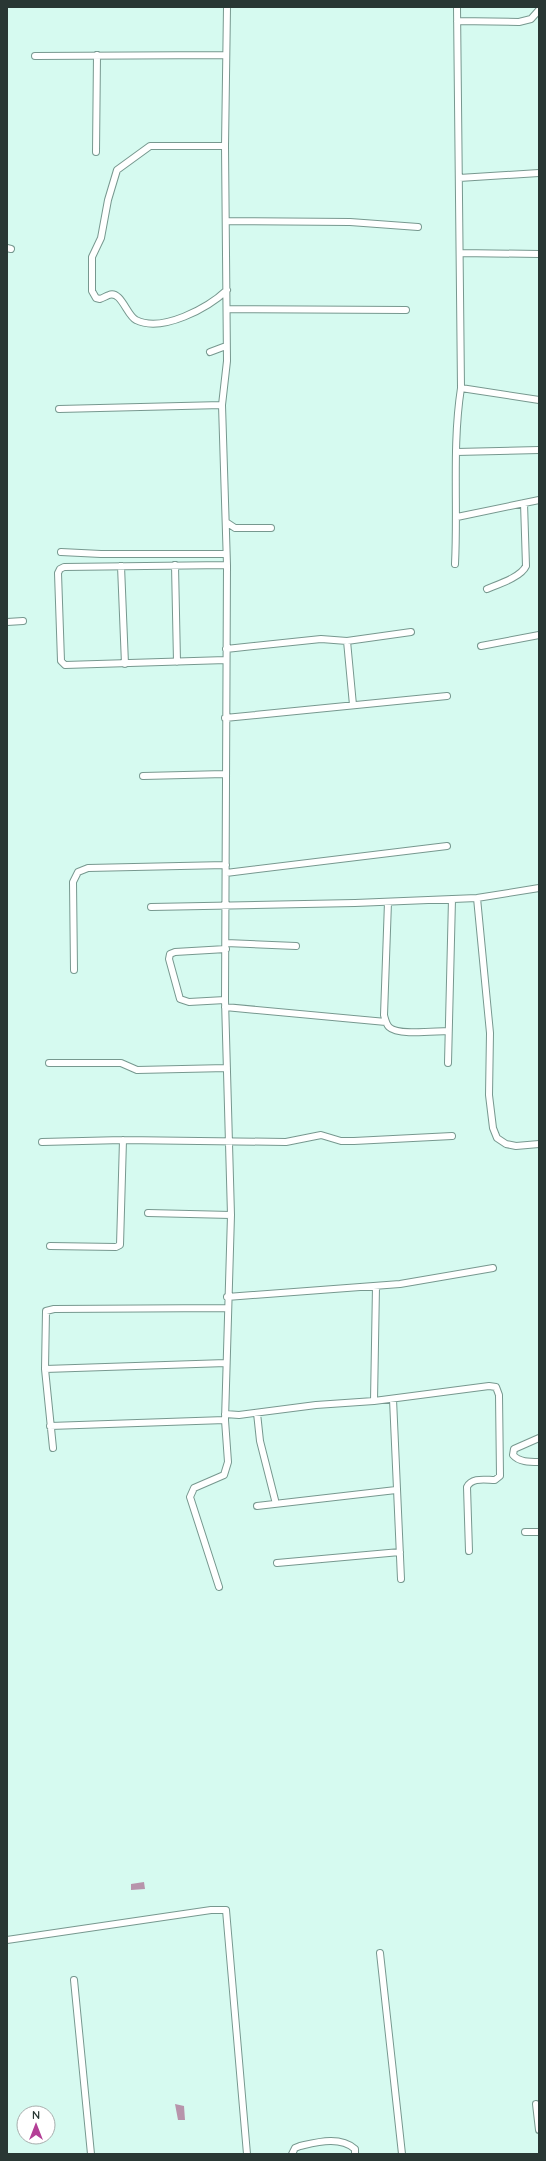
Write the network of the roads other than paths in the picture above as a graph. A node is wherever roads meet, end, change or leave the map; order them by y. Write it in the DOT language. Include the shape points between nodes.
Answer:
graph roads {
  1 [pos="227,7"];
  2 [pos="457,7"];
  3 [pos="539,10"];
  4 [pos="457,21"];
  5 [pos="97,55"];
  6 [pos="35,56"];
  7 [pos="226,56"];
  8 [pos="225,146"];
  9 [pos="96,152"];
  10 [pos="539,173"];
  11 [pos="459,178"];
  12 [pos="227,221"];
  13 [pos="418,227"];
  14 [pos="460,253"];
  15 [pos="539,254"];
  16 [pos="227,290"];
  17 [pos="227,309"];
  18 [pos="406,310"];
  19 [pos="226,346"];
  20 [pos="210,352"];
  21 [pos="461,388"];
  22 [pos="539,400"];
  23 [pos="222,405"];
  24 [pos="59,409"];
  25 [pos="539,450"];
  26 [pos="456,452"];
  27 [pos="539,500"];
  28 [pos="524,503"];
  29 [pos="457,517"];
  30 [pos="226,522"];
  31 [pos="271,528"];
  32 [pos="61,552"];
  33 [pos="226,554"];
  34 [pos="455,564"];
  35 [pos="175,565"];
  36 [pos="227,565"];
  37 [pos="121,566"];
  38 [pos="487,588"];
  39 [pos="23,621"];
  40 [pos="7,622"];
  41 [pos="410,632"];
  42 [pos="539,635"];
  43 [pos="347,641"];
  44 [pos="481,646"];
  45 [pos="226,649"];
  46 [pos="226,660"];
  47 [pos="177,662"];
  48 [pos="125,664"];
  49 [pos="446,696"];
  50 [pos="353,705"];
  51 [pos="225,718"];
  52 [pos="225,774"];
  53 [pos="143,776"];
  54 [pos="447,846"];
  55 [pos="226,865"];
  56 [pos="226,873"];
  57 [pos="539,888"];
  58 [pos="477,898"];
  59 [pos="452,899"];
  60 [pos="388,902"];
  61 [pos="226,906"];
  62 [pos="151,907"];
  63 [pos="226,946"];
  64 [pos="296,946"];
  65 [pos="74,970"];
  66 [pos="225,1000"];
  67 [pos="225,1007"];
  68 [pos="386,1022"];
  69 [pos="448,1031"];
  70 [pos="49,1063"];
  71 [pos="448,1063"];
  72 [pos="227,1068"];
  73 [pos="452,1136"];
  74 [pos="123,1140"];
  75 [pos="42,1142"];
  76 [pos="228,1142"];
  77 [pos="539,1144"];
  78 [pos="148,1213"];
  79 [pos="231,1215"];
  80 [pos="50,1246"];
  81 [pos="493,1268"];
  82 [pos="376,1286"];
  83 [pos="228,1297"];
  84 [pos="227,1308"];
  85 [pos="226,1363"];
  86 [pos="45,1369"];
  87 [pos="393,1399"];
  88 [pos="374,1401"];
  89 [pos="257,1413"];
  90 [pos="225,1417"];
  91 [pos="50,1426"];
  92 [pos="539,1438"];
  93 [pos="53,1448"];
  94 [pos="539,1462"];
  95 [pos="396,1490"];
  96 [pos="275,1500"];
  97 [pos="257,1506"];
  98 [pos="525,1532"];
  99 [pos="539,1532"];
  100 [pos="400,1552"];
  101 [pos="469,1552"];
  102 [pos="277,1563"];
  103 [pos="401,1579"];
  104 [pos="219,1587"];
  105 [pos="7,1940"];
  106 [pos="380,1953"];
  107 [pos="74,1980"];
  108 [pos="536,2104"];
  109 [pos="539,2130"];
  110 [pos="91,2154"];
  111 [pos="247,2154"];
  112 [pos="292,2154"];
  113 [pos="355,2154"];
  114 [pos="402,2154"];
  1 -- 7 [label="street"];
  2 -- 4 [label="street"];
  3 -- 4 [label="street" via="531,19 519,22"];
  4 -- 11 [label="street"];
  5 -- 6 [label="street"];
  5 -- 7 [label="street"];
  5 -- 9 [label="street"];
  7 -- 8 [label="street"];
  8 -- 12 [label="street"];
  8 -- 16 [label="street" via="150,146 117,170 101,238 92,257 92,291 96,298 100,299 109,294 115,295 135,320 153,323 183,317 200,310"];
  10 -- 11 [label="street"];
  11 -- 14 [label="street"];
  12 -- 13 [label="street" via="342,222"];
  12 -- 16 [label="street"];
  14 -- 15 [label="street"];
  14 -- 21 [label="street"];
  16 -- 17 [label="street"];
  17 -- 18 [label="street"];
  17 -- 19 [label="street"];
  19 -- 20 [label="street"];
  19 -- 23 [label="street"];
  21 -- 22 [label="street"];
  21 -- 26 [label="street" via="457,412"];
  23 -- 24 [label="street"];
  23 -- 30 [label="street"];
  25 -- 26 [label="street"];
  26 -- 29 [label="street"];
  27 -- 28 [label="street"];
  28 -- 29 [label="street"];
  28 -- 38 [label="street" via="526,566 511,578"];
  29 -- 34 [label="street"];
  30 -- 31 [label="street" via="235,528"];
  30 -- 33 [label="street"];
  32 -- 33 [label="street"];
  33 -- 36 [label="street"];
  35 -- 36 [label="street"];
  35 -- 37 [label="street"];
  35 -- 47 [label="street"];
  36 -- 45 [label="street"];
  37 -- 48 [label="street"];
  37 -- 48 [label="street" via="64,567 58,570 61,661 67,666"];
  39 -- 40 [label="street"];
  41 -- 43 [label="street"];
  42 -- 44 [label="street"];
  43 -- 45 [label="street" via="321,639"];
  43 -- 50 [label="street"];
  45 -- 46 [label="street"];
  46 -- 47 [label="street"];
  46 -- 51 [label="street"];
  47 -- 48 [label="street"];
  49 -- 50 [label="street"];
  50 -- 51 [label="street"];
  51 -- 52 [label="street"];
  52 -- 53 [label="street"];
  52 -- 55 [label="street"];
  54 -- 56 [label="street"];
  55 -- 56 [label="street"];
  55 -- 65 [label="street" via="88,868 78,872 73,882"];
  56 -- 61 [label="street"];
  57 -- 58 [label="street"];
  58 -- 59 [label="street"];
  58 -- 77 [label="street" via="490,1033 492,1128 497,1138 506,1144"];
  59 -- 60 [label="street"];
  59 -- 69 [label="street"];
  60 -- 61 [label="street"];
  60 -- 68 [label="street" via="384,1015"];
  61 -- 62 [label="street"];
  61 -- 63 [label="street"];
  63 -- 64 [label="street"];
  63 -- 66 [label="street"];
  63 -- 66 [label="street" via="174,952 170,954 169,959 180,999 189,1002"];
  66 -- 67 [label="street"];
  67 -- 68 [label="street"];
  67 -- 72 [label="street"];
  68 -- 69 [label="street" via="389,1027 399,1032"];
  69 -- 71 [label="street"];
  70 -- 72 [label="street" via="121,1064 137,1070"];
  72 -- 76 [label="street"];
  73 -- 76 [label="street" via="354,1141 321,1135 286,1142"];
  74 -- 75 [label="street"];
  74 -- 76 [label="street"];
  74 -- 80 [label="street" via="120,1244 116,1247"];
  76 -- 79 [label="street"];
  78 -- 79 [label="street"];
  79 -- 83 [label="street"];
  81 -- 82 [label="street"];
  82 -- 83 [label="street"];
  82 -- 88 [label="street"];
  83 -- 84 [label="street"];
  84 -- 85 [label="street"];
  84 -- 86 [label="street" via="49,1310 44,1315"];
  85 -- 86 [label="street"];
  85 -- 90 [label="street"];
  86 -- 91 [label="street"];
  87 -- 88 [label="street"];
  87 -- 95 [label="street"];
  87 -- 101 [label="street" via="489,1386 498,1390 500,1476 495,1480 469,1483"];
  88 -- 89 [label="street"];
  89 -- 90 [label="street"];
  89 -- 96 [label="street" via="260,1442"];
  90 -- 91 [label="street"];
  90 -- 104 [label="street" via="228,1462 225,1471 220,1477 194,1488 190,1497"];
  91 -- 93 [label="street"];
  92 -- 94 [label="street" via="514,1449 513,1455 516,1459"];
  95 -- 97 [label="street"];
  95 -- 100 [label="street"];
  98 -- 99 [label="street"];
  100 -- 102 [label="street"];
  100 -- 103 [label="street"];
  105 -- 111 [label="street" via="211,1910 226,1910"];
  106 -- 114 [label="street"];
  107 -- 110 [label="street"];
  108 -- 109 [label="street"];
  112 -- 113 [label="street" via="295,2148 300,2146 335,2141 349,2144 355,2149"];
}
